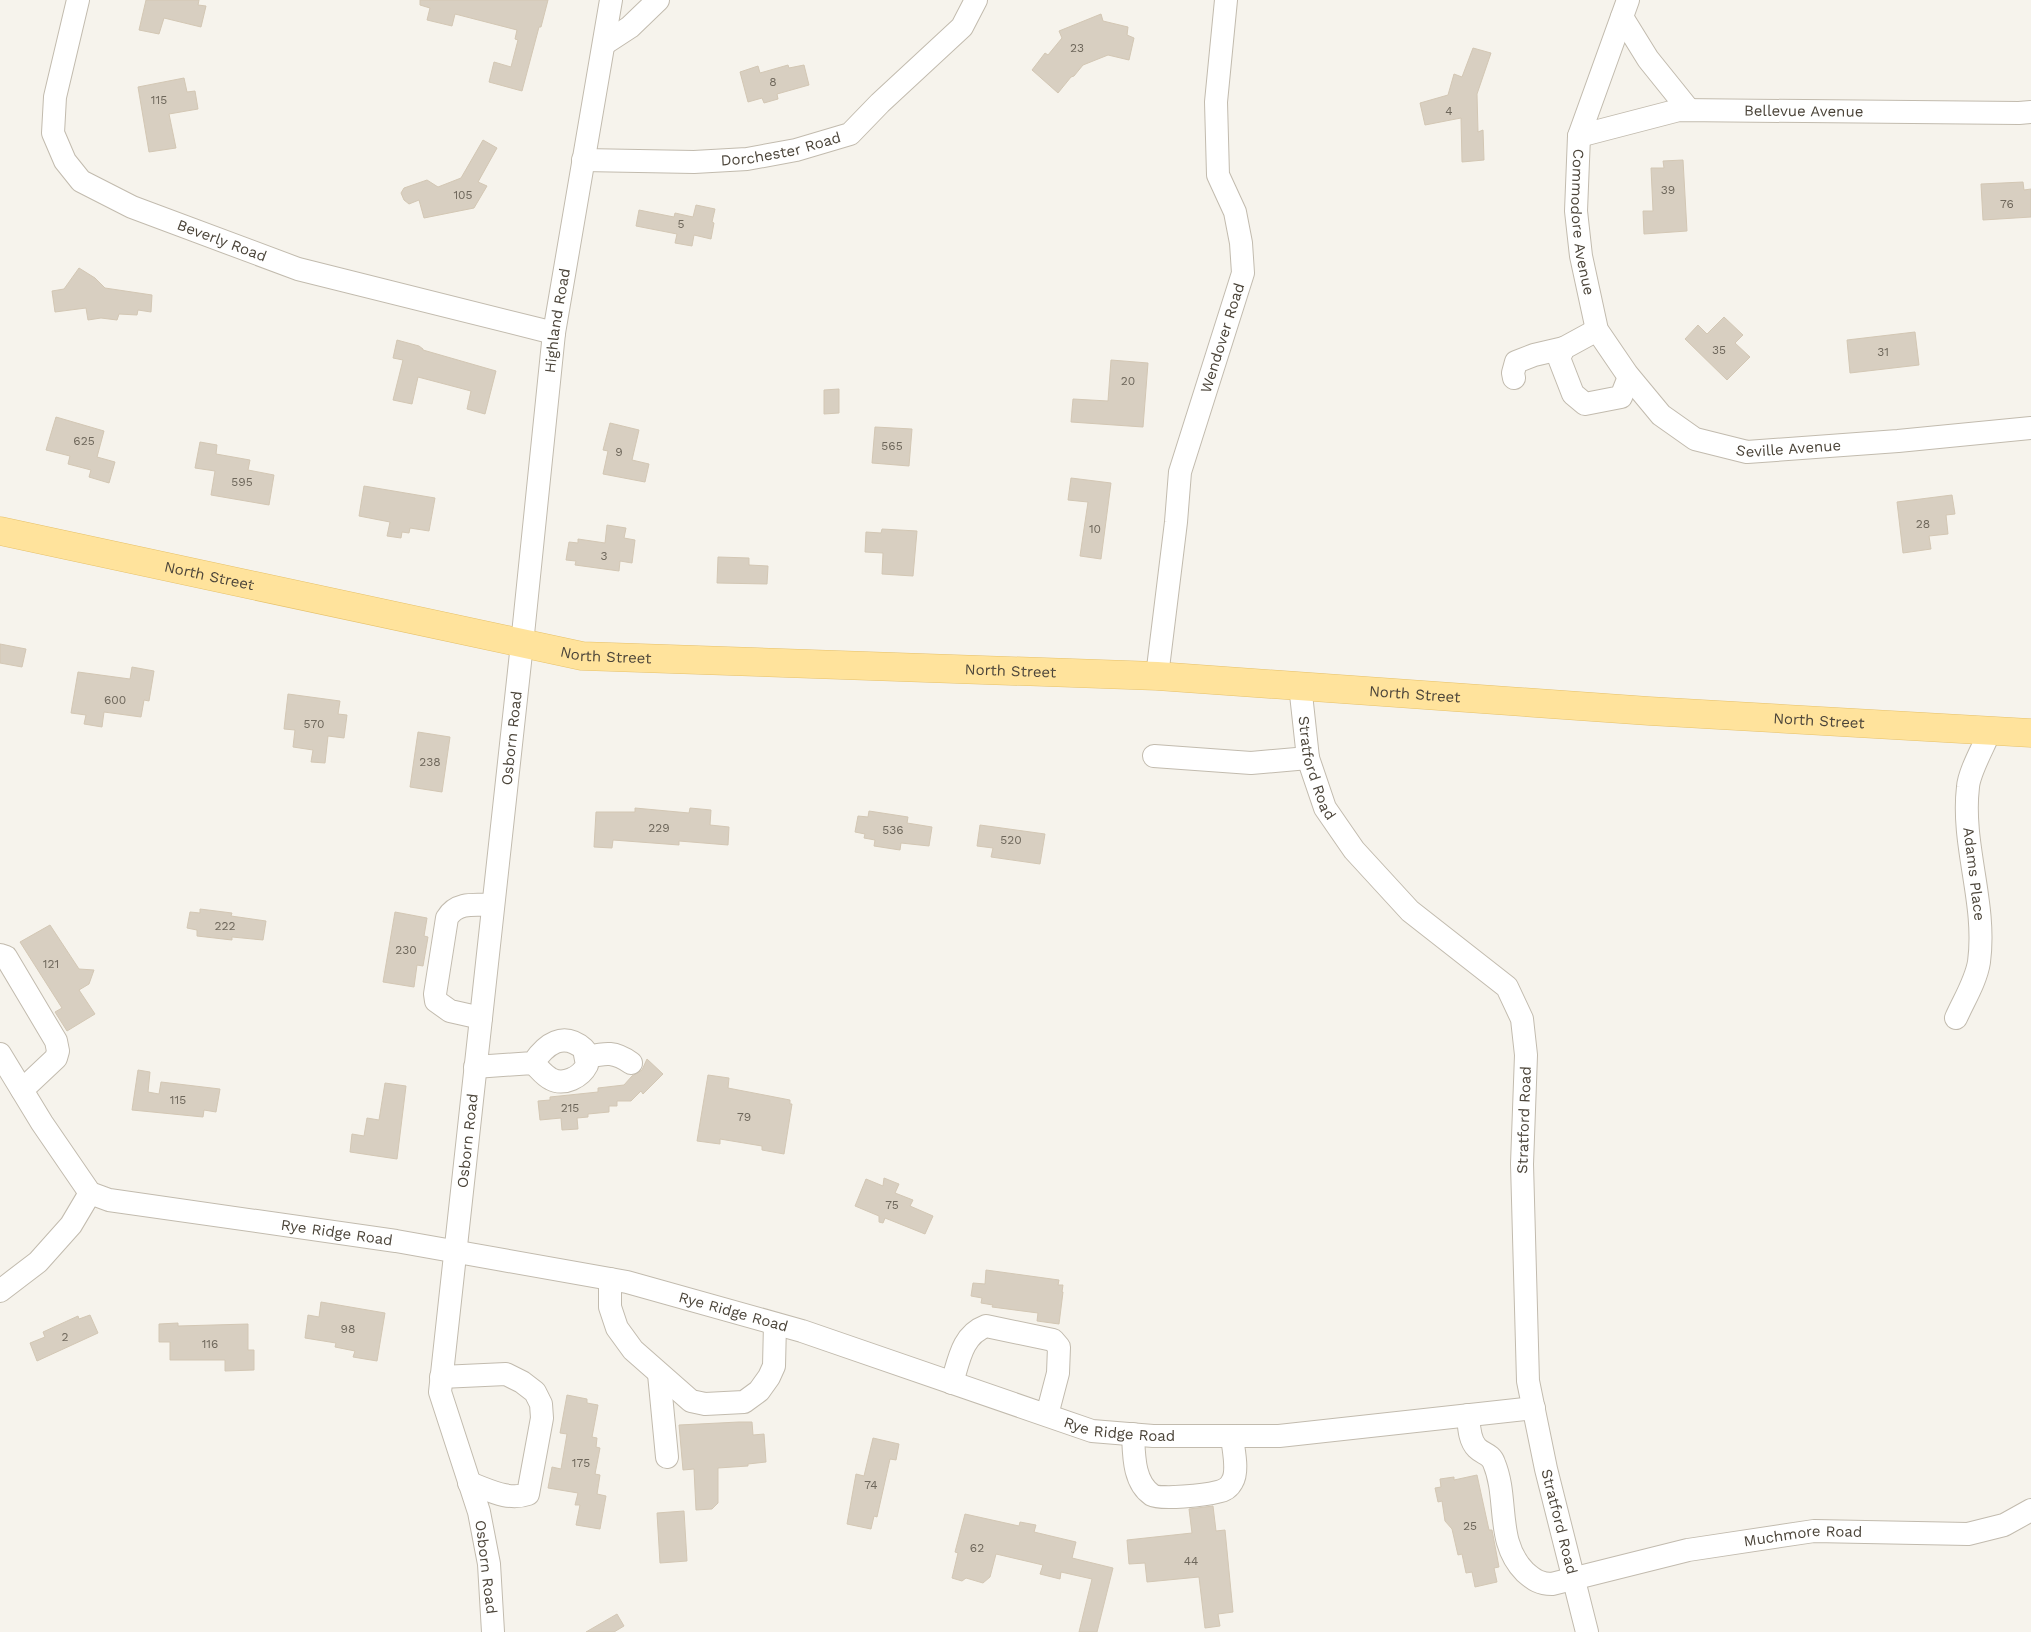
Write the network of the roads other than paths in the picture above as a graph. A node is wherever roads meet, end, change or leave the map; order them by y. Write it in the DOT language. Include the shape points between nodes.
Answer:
graph roads {
  1 [pos="78,0"];
  2 [pos="611,0"];
  3 [pos="658,0"];
  4 [pos="976,0"];
  5 [pos="1226,0"];
  6 [pos="1625,9"];
  7 [pos="604,44"];
  8 [pos="1689,110"];
  9 [pos="2031,112"];
  10 [pos="1580,136"];
  11 [pos="583,160"];
  12 [pos="1597,330"];
  13 [pos="554,333"];
  14 [pos="1564,348"];
  15 [pos="1629,377"];
  16 [pos="1514,378"];
  17 [pos="2031,428"];
  18 [pos="0,531"];
  19 [pos="522,644"];
  20 [pos="1157,676"];
  21 [pos="1300,686"];
  22 [pos="1990,731"];
  23 [pos="2031,733"];
  24 [pos="1154,756"];
  25 [pos="1308,758"];
  26 [pos="493,905"];
  27 [pos="0,954"];
  28 [pos="480,1018"];
  29 [pos="1956,1018"];
  30 [pos="0,1054"];
  31 [pos="586,1057"];
  32 [pos="533,1063"];
  33 [pos="631,1063"];
  34 [pos="475,1067"];
  35 [pos="22,1090"];
  36 [pos="90,1193"];
  37 [pos="454,1251"];
  38 [pos="610,1279"];
  39 [pos="0,1291"];
  40 [pos="775,1324"];
  41 [pos="659,1374"];
  42 [pos="441,1377"];
  43 [pos="952,1383"];
  44 [pos="1534,1408"];
  45 [pos="1048,1415"];
  46 [pos="1468,1415"];
  47 [pos="1134,1434"];
  48 [pos="1232,1436"];
  49 [pos="667,1457"];
  50 [pos="469,1483"];
  51 [pos="2031,1510"];
  52 [pos="1573,1578"];
  53 [pos="1580,1631"];
  54 [pos="493,1632"];
  1 -- 13 [label="street, Beverly Road" via="55,97 53,133 65,161 81,181 132,207 298,269"];
  2 -- 7 [label="street, Highland Road"];
  3 -- 7 [label="street" via="630,27"];
  4 -- 11 [label="street, Dorchester Road" via="962,27 850,134 796,150 747,159 694,162"];
  5 -- 20 [label="street, Wendover Road" via="1216,102 1218,175 1235,212 1243,273 1180,472"];
  6 -- 8 [label="street" via="1648,59"];
  6 -- 10 [label="street, Commodore Avenue"];
  7 -- 11 [label="street, Highland Road"];
  8 -- 9 [label="street, Bellevue Avenue"];
  8 -- 10 [label="street, Bellevue Avenue"];
  10 -- 12 [label="street, Commodore Avenue" via="1576,211 1581,256"];
  11 -- 13 [label="street, Highland Road"];
  12 -- 14 [label="street"];
  12 -- 15 [label="street, Seville Avenue"];
  13 -- 19 [label="street, Highland Road"];
  14 -- 15 [label="street" via="1559,358 1573,394 1585,404 1621,397"];
  14 -- 16 [label="street" via="1534,354 1516,362"];
  15 -- 17 [label="street, Seville Avenue" via="1661,415 1695,439 1747,452"];
  18 -- 19 [label="main road, North Street"];
  19 -- 20 [label="main road, North Street" via="582,656"];
  19 -- 26 [label="street, Osborn Road"];
  20 -- 21 [label="main road, North Street"];
  21 -- 22 [label="main road, North Street"];
  21 -- 25 [label="street, Stratford Road"];
  22 -- 23 [label="main road, North Street"];
  22 -- 29 [label="street, Adams Place" via="1968,785 1966,810 1981,927 1978,963"];
  24 -- 25 [label="street" via="1251,763"];
  25 -- 44 [label="street, Stratford Road" via="1325,808 1354,850 1410,911 1507,987 1522,1019 1526,1054 1522,1172 1528,1381"];
  26 -- 28 [label="street, Osborn Road"];
  26 -- 28 [label="street" via="466,904 450,913 435,994 436,1000 450,1011"];
  27 -- 35 [label="street" via="6,957 56,1040 58,1051 56,1058"];
  28 -- 34 [label="street, Osborn Road"];
  30 -- 35 [label="street"];
  31 -- 32 [label="street" via="584,1049 572,1041 560,1041 541,1051"];
  31 -- 32 [label="street" via="588,1065 583,1072 567,1081 550,1079"];
  31 -- 33 [label="street" via="603,1053 619,1055"];
  32 -- 34 [label="street"];
  34 -- 37 [label="street, Osborn Road"];
  35 -- 36 [label="street"];
  36 -- 37 [label="street, Rye Ridge Road" via="109,1200"];
  36 -- 39 [label="street" via="71,1225 38,1262"];
  37 -- 38 [label="street, Rye Ridge Road"];
  37 -- 42 [label="street, Osborn Road"];
  38 -- 40 [label="street, Rye Ridge Road"];
  38 -- 41 [label="street" via="610,1307 617,1328 633,1350"];
  40 -- 41 [label="street" via="774,1366 759,1391 744,1402 705,1404 691,1401"];
  40 -- 43 [label="street, Rye Ridge Road"];
  41 -- 49 [label="street"];
  42 -- 50 [label="street, Osborn Road" via="440,1392"];
  42 -- 50 [label="street" via="506,1374 536,1392 541,1404 542,1418 528,1494 510,1498"];
  43 -- 45 [label="street, Rye Ridge Road"];
  43 -- 45 [label="street" via="968,1338 986,1326 1053,1340 1059,1347 1058,1373"];
  44 -- 46 [label="street, Rye Ridge Road"];
  44 -- 52 [label="street, Stratford Road"];
  45 -- 47 [label="street, Rye Ridge Road" via="1092,1431"];
  46 -- 48 [label="street, Rye Ridge Road" via="1279,1436"];
  46 -- 52 [label="street, Muchmore Road" via="1472,1441 1490,1456 1496,1468 1510,1552 1520,1567 1538,1582 1552,1584"];
  47 -- 48 [label="street, Rye Ridge Road"];
  47 -- 48 [label="street" via="1135,1467 1143,1485 1152,1495 1162,1498 1228,1488 1235,1474"];
  50 -- 54 [label="street, Osborn Road" via="488,1564"];
  51 -- 52 [label="street, Muchmore Road" via="2004,1525 1968,1534 1814,1531 1688,1550"];
  52 -- 53 [label="street, Stratford Road"];
}
